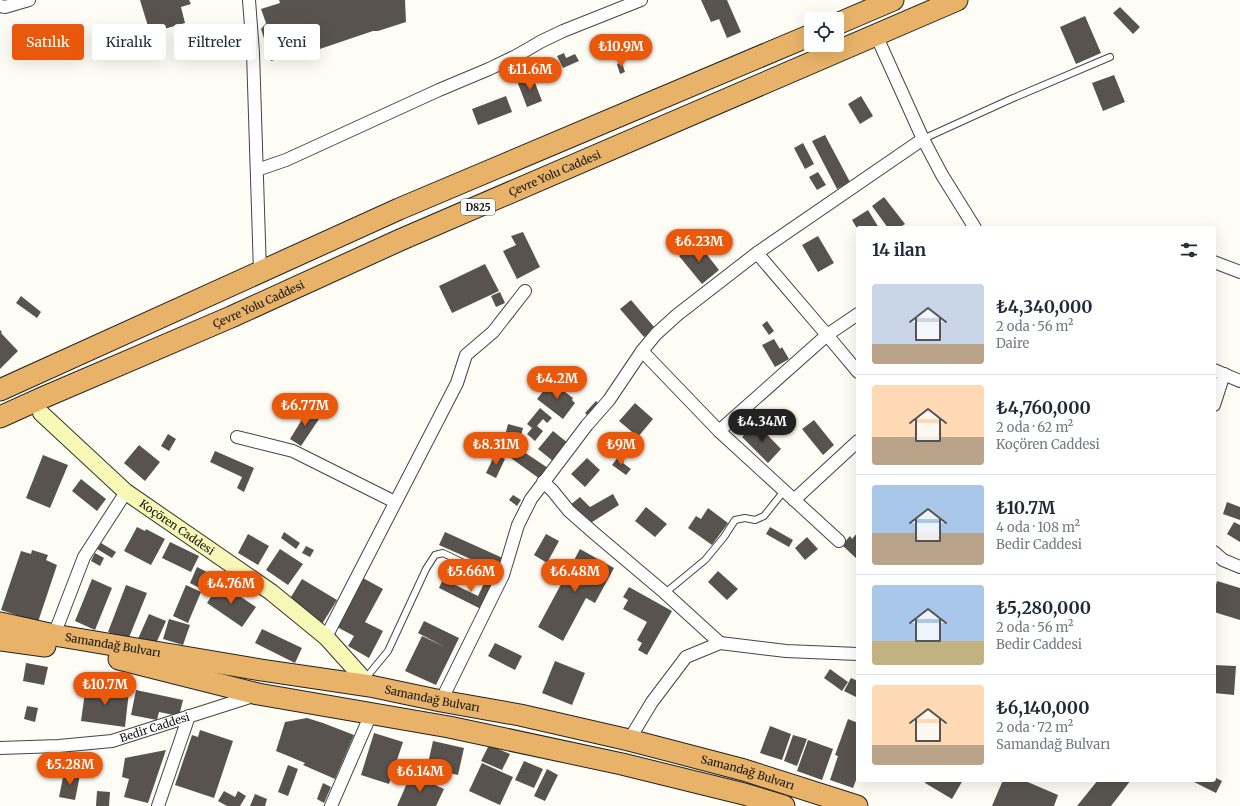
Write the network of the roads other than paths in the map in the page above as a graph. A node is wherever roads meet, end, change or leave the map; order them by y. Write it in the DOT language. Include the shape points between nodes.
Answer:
graph roads {
  1 [pos="29,0"];
  2 [pos="249,0"];
  3 [pos="641,0"];
  4 [pos="893,0"];
  5 [pos="956,0"];
  6 [pos="0,6"];
  7 [pos="844,21"];
  8 [pos="876,35"];
  9 [pos="804,38"];
  10 [pos="1110,57"];
  11 [pos="923,139"];
  12 [pos="257,170"];
  13 [pos="973,226"];
  14 [pos="757,253"];
  15 [pos="1216,263"];
  16 [pos="260,272"];
  17 [pos="1240,272"];
  18 [pos="525,291"];
  19 [pos="208,296"];
  20 [pos="856,315"];
  21 [pos="231,317"];
  22 [pos="827,335"];
  23 [pos="642,351"];
  24 [pos="856,370"];
  25 [pos="1219,372"];
  26 [pos="0,374"];
  27 [pos="1240,381"];
  28 [pos="0,390"];
  29 [pos="1216,392"];
  30 [pos="41,413"];
  31 [pos="0,417"];
  32 [pos="0,430"];
  33 [pos="719,431"];
  34 [pos="237,437"];
  35 [pos="856,443"];
  36 [pos="543,482"];
  37 [pos="784,491"];
  38 [pos="126,492"];
  39 [pos="794,500"];
  40 [pos="395,502"];
  41 [pos="839,542"];
  42 [pos="1216,554"];
  43 [pos="1240,567"];
  44 [pos="476,569"];
  45 [pos="665,593"];
  46 [pos="0,624"];
  47 [pos="54,635"];
  48 [pos="326,636"];
  49 [pos="0,640"];
  50 [pos="720,643"];
  51 [pos="856,654"];
  52 [pos="367,683"];
  53 [pos="258,694"];
  54 [pos="441,701"];
  55 [pos="371,714"];
  56 [pos="189,716"];
  57 [pos="629,740"];
  58 [pos="0,748"];
  59 [pos="158,806"];
  60 [pos="331,806"];
  61 [pos="784,806"];
  62 [pos="857,806"];
  1 -- 6 [label="street"];
  2 -- 12 [label="street"];
  3 -- 12 [label="street" via="563,31 489,69 286,160"];
  4 -- 7 [label="highway"];
  5 -- 8 [label="highway, Çevre Yolu Caddesi / D825"];
  8 -- 11 [label="street"];
  8 -- 21 [label="highway, Çevre Yolu Caddesi / D825" via="400,240"];
  9 -- 16 [label="highway, D825" via="399,209"];
  10 -- 11 [label="lane"];
  11 -- 13 [label="street"];
  11 -- 14 [label="street"];
  12 -- 16 [label="street"];
  14 -- 22 [label="street"];
  14 -- 23 [label="street" via="677,315"];
  15 -- 17 [label="street"];
  16 -- 19 [label="highway, D825"];
  18 -- 40 [label="street" via="493,332 466,355 457,383"];
  19 -- 26 [label="highway" via="67,345"];
  19 -- 28 [label="highway, D825"];
  20 -- 22 [label="street"];
  21 -- 30 [label="highway" via="126,376"];
  21 -- 31 [label="highway, Çevre Yolu Caddesi / D825"];
  22 -- 24 [label="street"];
  22 -- 33 [label="street"];
  23 -- 33 [label="street"];
  23 -- 36 [label="street" via="609,400 587,424"];
  25 -- 27 [label="street"];
  25 -- 29 [label="street"];
  30 -- 32 [label="highway"];
  30 -- 38 [label="street, Koçören Caddesi"];
  33 -- 37 [label="street"];
  34 -- 40 [label="street" via="293,451"];
  35 -- 39 [label="street"];
  36 -- 45 [label="street" via="589,529"];
  36 -- 54 [label="street" via="518,525 503,574"];
  37 -- 39 [label="street"];
  37 -- 45 [label="lane" via="764,516 754,520 735,520 705,560"];
  38 -- 47 [label="street" via="84,557"];
  38 -- 48 [label="street, Koçören Caddesi" via="271,592"];
  39 -- 41 [label="street"];
  40 -- 48 [label="street"];
  42 -- 43 [label="street" via="1223,560"];
  44 -- 52 [label="lane" via="444,553 435,555 388,651"];
  45 -- 50 [label="street"];
  46 -- 47 [label="highway, Samandağ Bulvarı"];
  47 -- 52 [label="highway, Samandağ Bulvarı" via="262,670"];
  48 -- 52 [label="street, Koçören Caddesi"];
  49 -- 53 [label="highway, Samandağ Bulvarı" via="81,650"];
  50 -- 51 [label="street" via="786,651"];
  50 -- 57 [label="street" via="686,657 652,702"];
  52 -- 54 [label="highway, Samandağ Bulvarı"];
  53 -- 55 [label="highway, Samandağ Bulvarı"];
  53 -- 56 [label="street, Bedir Caddesi"];
  54 -- 57 [label="highway, Samandağ Bulvarı" via="520,715"];
  55 -- 60 [label="street"];
  55 -- 61 [label="highway, Samandağ Bulvarı" via="449,727 622,764"];
  56 -- 58 [label="street, Bedir Caddesi" via="112,742"];
  56 -- 59 [label="street"];
  57 -- 62 [label="highway, Samandağ Bulvarı" via="744,770"];
}
